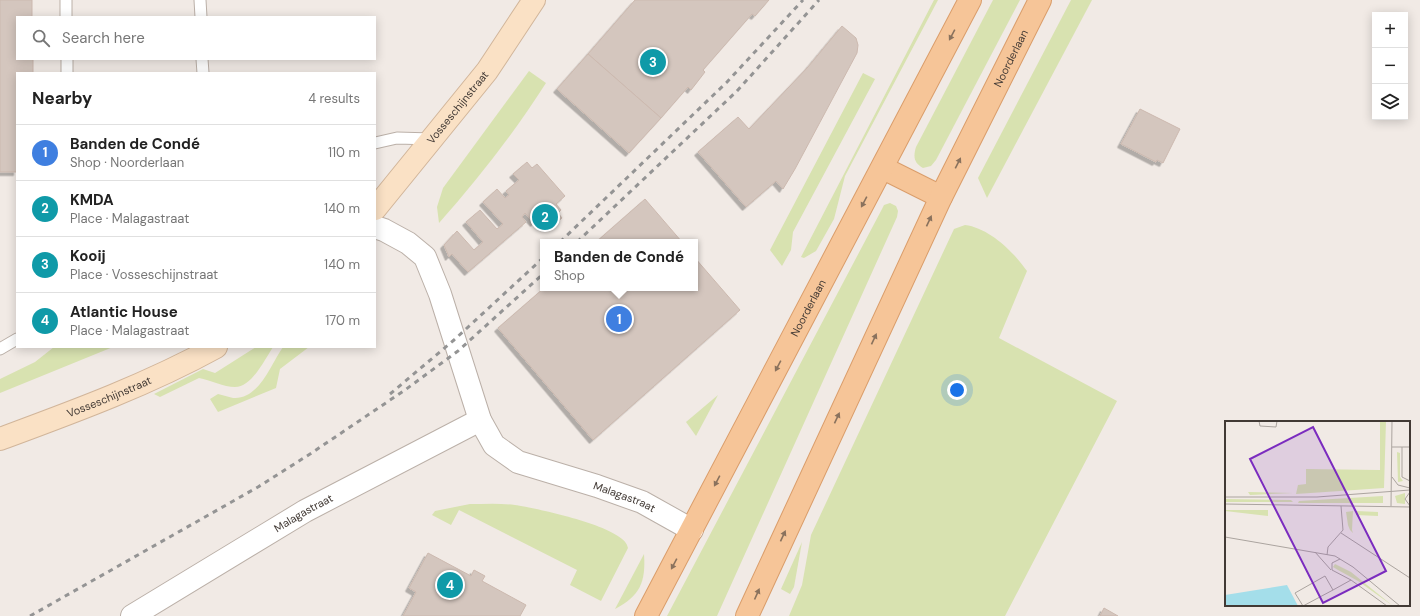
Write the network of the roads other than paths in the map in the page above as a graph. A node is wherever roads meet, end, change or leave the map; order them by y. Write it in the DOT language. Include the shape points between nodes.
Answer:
graph roads {
  1 [pos="66,0"];
  2 [pos="200,0"];
  3 [pos="534,0"];
  4 [pos="970,0"];
  5 [pos="1040,0"];
  6 [pos="66,16"];
  7 [pos="201,16"];
  8 [pos="67,60"];
  9 [pos="202,60"];
  10 [pos="67,72"];
  11 [pos="202,72"];
  12 [pos="433,140"];
  13 [pos="376,143"];
  14 [pos="883,168"];
  15 [pos="941,197"];
  16 [pos="376,208"];
  17 [pos="376,227"];
  18 [pos="16,340"];
  19 [pos="214,348"];
  20 [pos="0,349"];
  21 [pos="480,420"];
  22 [pos="0,439"];
  23 [pos="692,530"];
  24 [pos="132,616"];
  25 [pos="646,616"];
  26 [pos="747,616"];
  1 -- 6 [label="lane"];
  2 -- 7 [label="lane"];
  3 -- 12 [label="street, Vosseschijnstraat" via="487,71"];
  4 -- 14 [label="main road, Noorderlaan, one-way"];
  15 -- 5 [label="main road, Noorderlaan, one-way"];
  8 -- 10 [label="lane"];
  9 -- 11 [label="lane"];
  12 -- 13 [label="lane" via="397,138"];
  12 -- 16 [label="street, Vosseschijnstraat"];
  14 -- 15 [label="main road"];
  14 -- 23 [label="main road, Noorderlaan, one-way"];
  26 -- 15 [label="main road, Noorderlaan, one-way"];
  17 -- 21 [label="street, Malagastraat" via="408,243 425,257 440,294"];
  18 -- 20 [label="lane"];
  19 -- 22 [label="street, Vosseschijnstraat" via="142,384"];
  21 -- 23 [label="street, Malagastraat" via="494,445 518,462 642,502"];
  21 -- 24 [label="street, Malagastraat" via="305,511"];
  23 -- 25 [label="main road, Noorderlaan, one-way"];
}
